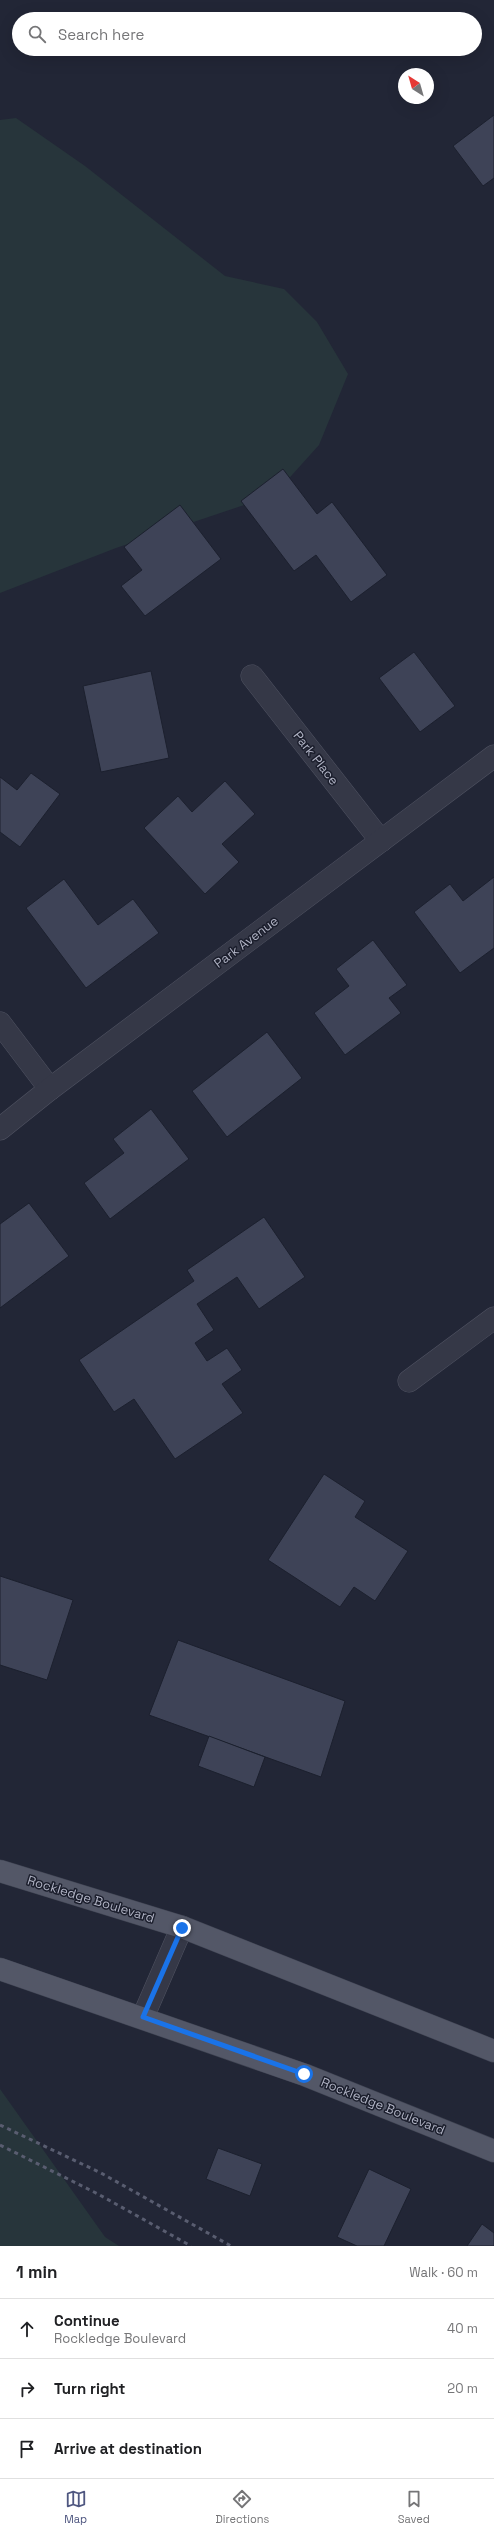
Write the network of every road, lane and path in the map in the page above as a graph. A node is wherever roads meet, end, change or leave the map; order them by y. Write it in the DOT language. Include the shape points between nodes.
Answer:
graph roads {
  1 [pos="252,676"];
  2 [pos="494,756"];
  3 [pos="381,841"];
  4 [pos="0,1023"];
  5 [pos="50,1089"];
  6 [pos="0,1129"];
  7 [pos="494,1318"];
  8 [pos="409,1381"];
  9 [pos="0,1871"];
  10 [pos="182,1928"];
  11 [pos="0,1969"];
  12 [pos="143,2017"];
  13 [pos="494,2051"];
  14 [pos="494,2151"];
  1 -- 3 [label="street, Park Place"];
  2 -- 3 [label="street, Park Avenue"];
  3 -- 5 [label="street, Park Avenue"];
  4 -- 5 [label="street"];
  5 -- 6 [label="street, Park Avenue"];
  7 -- 8 [label="street"];
  9 -- 10 [label="main road, Rockledge Boulevard"];
  10 -- 12 [label="street"];
  10 -- 13 [label="main road, Rockledge Boulevard"];
  11 -- 12 [label="main road, Rockledge Boulevard"];
  12 -- 14 [label="main road, Rockledge Boulevard" via="304,2074"];
}
